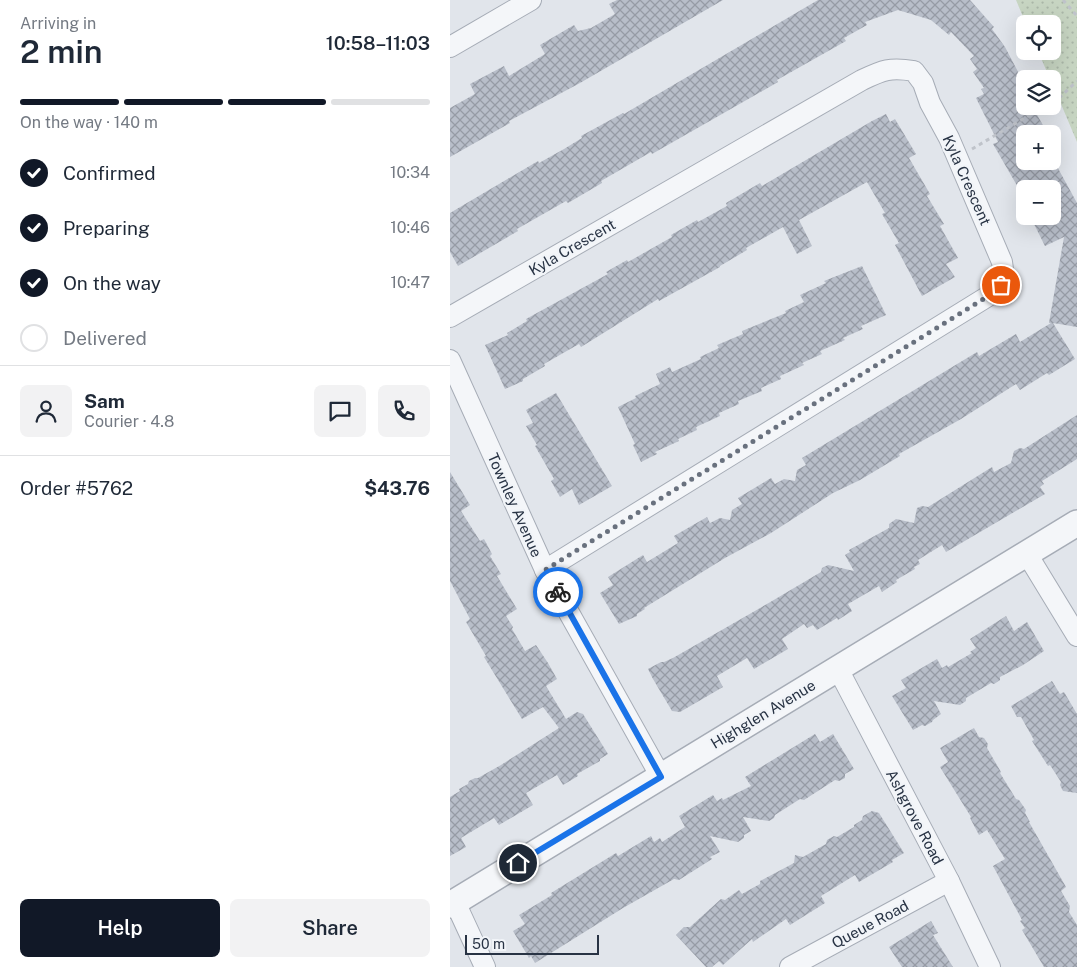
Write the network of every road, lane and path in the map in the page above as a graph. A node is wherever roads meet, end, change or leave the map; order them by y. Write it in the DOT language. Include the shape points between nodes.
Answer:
graph roads {
  1 [pos="531,0"];
  2 [pos="1063,0"];
  3 [pos="1077,16"];
  4 [pos="450,47"];
  5 [pos="1077,81"];
  6 [pos="1061,96"];
  7 [pos="1030,115"];
  8 [pos="957,158"];
  9 [pos="450,317"];
  10 [pos="450,360"];
  11 [pos="1077,523"];
  12 [pos="1027,554"];
  13 [pos="545,570"];
  14 [pos="1077,636"];
  15 [pos="838,669"];
  16 [pos="661,777"];
  17 [pos="949,882"];
  18 [pos="452,904"];
  19 [pos="484,967"];
  20 [pos="790,967"];
  21 [pos="990,967"];
  1 -- 4 [label="street"];
  2 -- 3 [label="path"];
  5 -- 6 [label="path"];
  7 -- 8 [label="path"];
  8 -- 9 [label="street, Kyla Crescent" via="923,83 914,71 884,70"];
  8 -- 13 [label="street, Kyla Crescent" via="1002,262 1001,285 990,295"];
  10 -- 13 [label="street, Townley Avenue"];
  11 -- 12 [label="street, Highglen Avenue"];
  12 -- 14 [label="street"];
  12 -- 15 [label="street, Highglen Avenue"];
  13 -- 16 [label="street, Townley Avenue"];
  15 -- 16 [label="street, Highglen Avenue"];
  15 -- 17 [label="street, Ashgrove Road"];
  16 -- 18 [label="street, Highglen Avenue"];
  17 -- 20 [label="street, Queue Road"];
  17 -- 21 [label="street, Ashgrove Road"];
  18 -- 19 [label="street"];
}
